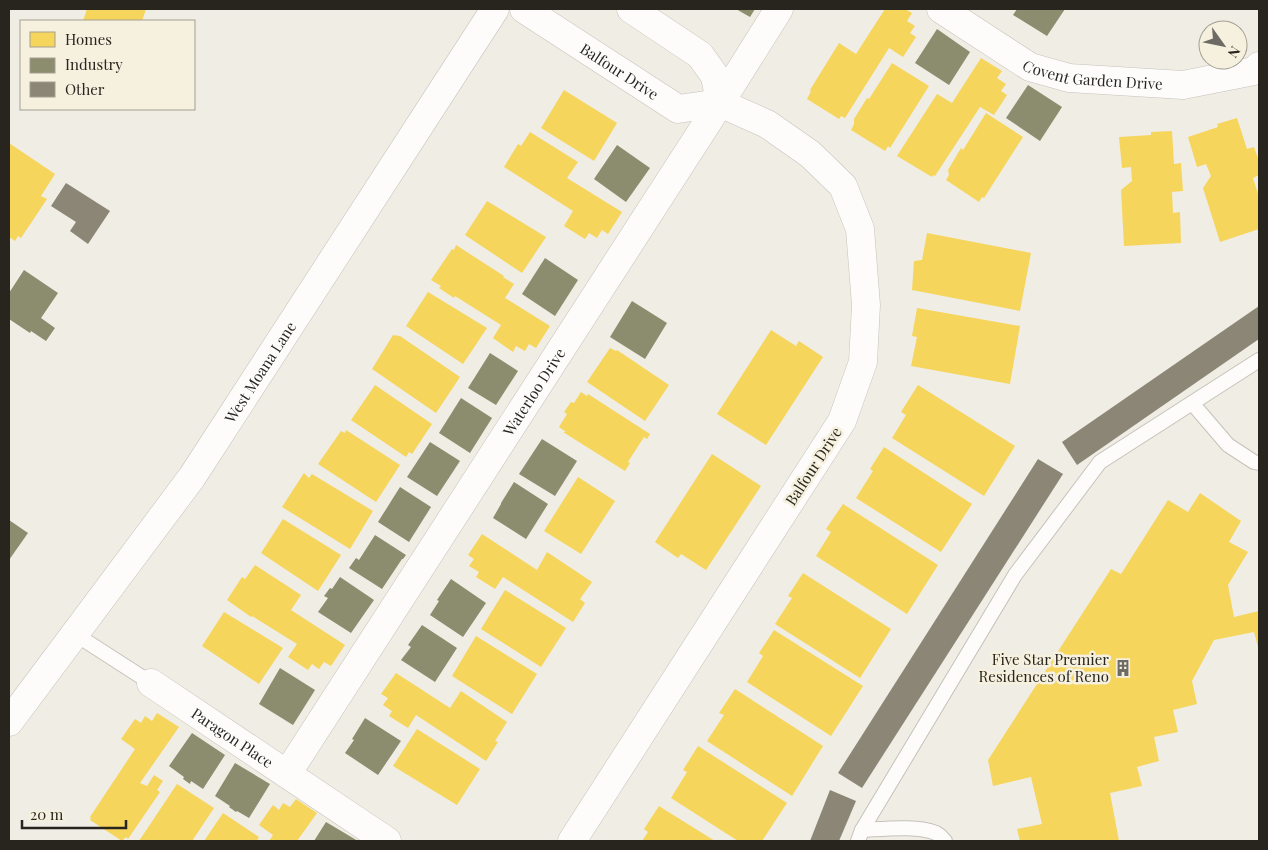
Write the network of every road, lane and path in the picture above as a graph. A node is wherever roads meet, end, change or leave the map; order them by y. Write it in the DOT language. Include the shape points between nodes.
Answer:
graph roads {
  1 [pos="495,9"];
  2 [pos="524,9"];
  3 [pos="631,9"];
  4 [pos="779,9"];
  5 [pos="940,9"];
  6 [pos="1259,66"];
  7 [pos="720,103"];
  8 [pos="1259,360"];
  9 [pos="1192,403"];
  10 [pos="1259,463"];
  11 [pos="75,634"];
  12 [pos="151,684"];
  13 [pos="9,722"];
  14 [pos="287,774"];
  15 [pos="860,836"];
  16 [pos="387,841"];
  17 [pos="572,841"];
  18 [pos="945,841"];
  1 -- 11 [label="street, West Moana Lane" via="192,478"];
  2 -- 7 [label="street, Balfour Drive" via="678,109"];
  3 -- 7 [label="street" via="700,54 715,76"];
  4 -- 7 [label="street, Waterloo Drive"];
  5 -- 6 [label="street, Covent Garden Drive" via="1030,67 1068,78 1183,85 1254,71"];
  7 -- 14 [label="street, Waterloo Drive"];
  7 -- 17 [label="street, Balfour Drive" via="767,124 810,154 843,186 860,230 866,305 863,362 842,421"];
  8 -- 9 [label="lane"];
  9 -- 10 [label="lane" via="1228,445"];
  9 -- 15 [label="lane" via="1100,462 1015,575"];
  11 -- 12 [label="lane, Paragon Place"];
  11 -- 13 [label="street, West Moana Lane"];
  12 -- 14 [label="street, Paragon Place"];
  14 -- 16 [label="street, Paragon Place"];
  15 -- 18 [label="lane" via="897,828 924,830 938,834"];
}
